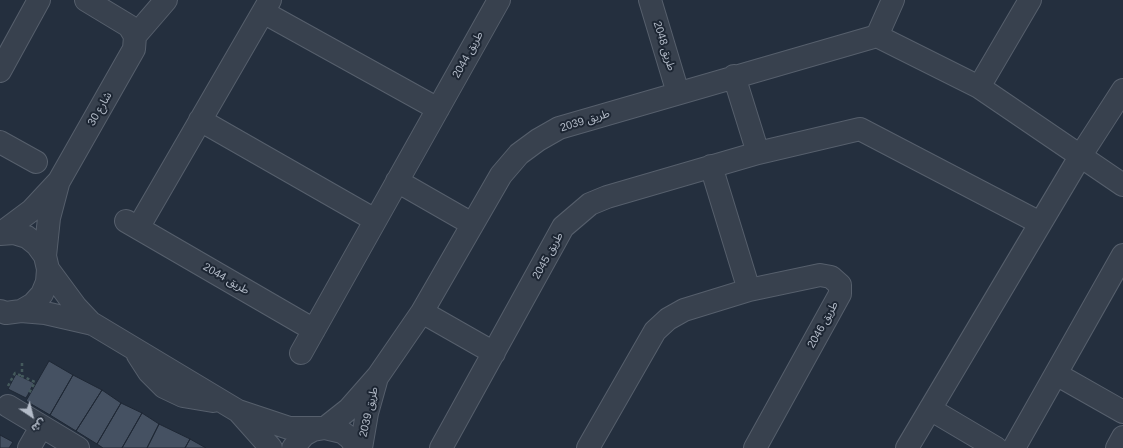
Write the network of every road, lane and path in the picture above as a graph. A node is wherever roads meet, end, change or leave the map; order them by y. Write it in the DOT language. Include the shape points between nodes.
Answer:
graph roads {
  1 [pos="39,0"];
  2 [pos="86,0"];
  3 [pos="166,0"];
  4 [pos="499,0"];
  5 [pos="893,0"];
  6 [pos="1030,0"];
  7 [pos="655,1"];
  8 [pos="266,6"];
  9 [pos="135,36"];
  10 [pos="877,36"];
  11 [pos="0,71"];
  12 [pos="734,76"];
  13 [pos="979,87"];
  14 [pos="1123,90"];
  15 [pos="678,93"];
  16 [pos="438,109"];
  17 [pos="200,120"];
  18 [pos="0,142"];
  19 [pos="758,153"];
  20 [pos="1081,155"];
  21 [pos="36,162"];
  22 [pos="711,166"];
  23 [pos="59,181"];
  24 [pos="397,181"];
  25 [pos="1123,185"];
  26 [pos="375,220"];
  27 [pos="1040,223"];
  28 [pos="472,224"];
  29 [pos="0,234"];
  30 [pos="1123,255"];
  31 [pos="47,263"];
  32 [pos="749,290"];
  33 [pos="422,312"];
  34 [pos="7,313"];
  35 [pos="93,324"];
  36 [pos="314,330"];
  37 [pos="300,353"];
  38 [pos="494,353"];
  39 [pos="22,363"];
  40 [pos="1056,374"];
  41 [pos="22,376"];
  42 [pos="378,376"];
  43 [pos="11,402"];
  44 [pos="230,407"];
  45 [pos="930,409"];
  46 [pos="1123,412"];
  47 [pos="41,427"];
  48 [pos="325,428"];
  49 [pos="1123,437"];
  50 [pos="29,448"];
  51 [pos="78,448"];
  52 [pos="271,448"];
  53 [pos="293,448"];
  54 [pos="357,448"];
  55 [pos="361,448"];
  56 [pos="441,448"];
  57 [pos="588,448"];
  58 [pos="755,448"];
  59 [pos="907,448"];
  60 [pos="996,448"];
  61 [pos="1014,448"];
  62 [pos="1117,448"];
  1 -- 11 [label="street"];
  2 -- 9 [label="street" via="129,26"];
  3 -- 9 [label="street"];
  4 -- 16 [label="street, طريق 2044"];
  5 -- 10 [label="street"];
  6 -- 13 [label="street"];
  7 -- 15 [label="street, طريق 2048"];
  8 -- 16 [label="street, طريق 2044"];
  8 -- 17 [label="street, طريق 2044"];
  9 -- 23 [label="street, شارع 30" via="134,49"];
  10 -- 12 [label="street, طريق 2039"];
  10 -- 13 [label="street"];
  12 -- 15 [label="street, طريق 2039"];
  12 -- 19 [label="street"];
  13 -- 20 [label="street"];
  14 -- 20 [label="street"];
  15 -- 28 [label="street, طريق 2039" via="559,128 538,140 519,154 501,175"];
  16 -- 24 [label="street, طريق 2044"];
  17 -- 26 [label="street"];
  17 -- 36 [label="street, طريق 2044" via="131,224"];
  18 -- 21 [label="street"];
  19 -- 22 [label="street, طريق 2045"];
  19 -- 27 [label="street, طريق 2045" via="860,129"];
  20 -- 25 [label="street"];
  20 -- 27 [label="street"];
  22 -- 32 [label="street"];
  22 -- 38 [label="street, طريق 2045" via="607,197 590,204 576,214 563,227"];
  23 -- 29 [label="street, شارع 30" via="32,210"];
  23 -- 31 [label="street, شارع 30" via="49,218"];
  24 -- 26 [label="street, طريق 2044"];
  24 -- 28 [label="street"];
  26 -- 36 [label="street, طريق 2044"];
  27 -- 45 [label="street"];
  28 -- 33 [label="street, طريق 2039"];
  29 -- 31 [label="street" via="14,233 27,237 37,245"];
  30 -- 40 [label="street"];
  31 -- 34 [label="street, شارع 30" via="47,282 42,294 33,304"];
  31 -- 35 [label="street" via="76,307"];
  32 -- 57 [label="street, طريق 2046" via="684,310 668,319 655,331"];
  32 -- 58 [label="street, طريق 2046" via="820,275 831,277 840,285 840,294"];
  33 -- 38 [label="street"];
  33 -- 42 [label="street, طريق 2039"];
  34 -- 35 [label="street" via="45,313"];
  35 -- 44 [label="street"];
  36 -- 37 [label="street, طريق 2044"];
  38 -- 56 [label="street, طريق 2045"];
  39 -- 41 [label="path"];
  40 -- 46 [label="street"];
  40 -- 61 [label="street"];
  41 -- 43 [label="path" via="15,373"];
  41 -- 43 [label="path" via="35,382"];
  42 -- 48 [label="street, طريق 2039" via="349,409"];
  42 -- 55 [label="street, طريق 2039" via="367,413"];
  43 -- 47 [label="street"];
  44 -- 48 [label="street" via="289,428"];
  44 -- 52 [label="street"];
  45 -- 59 [label="street"];
  45 -- 60 [label="street"];
  47 -- 50 [label="street"];
  47 -- 51 [label="street"];
  48 -- 53 [label="street" via="304,435"];
  48 -- 54 [label="street" via="342,432"];
  49 -- 62 [label="street"];
}
